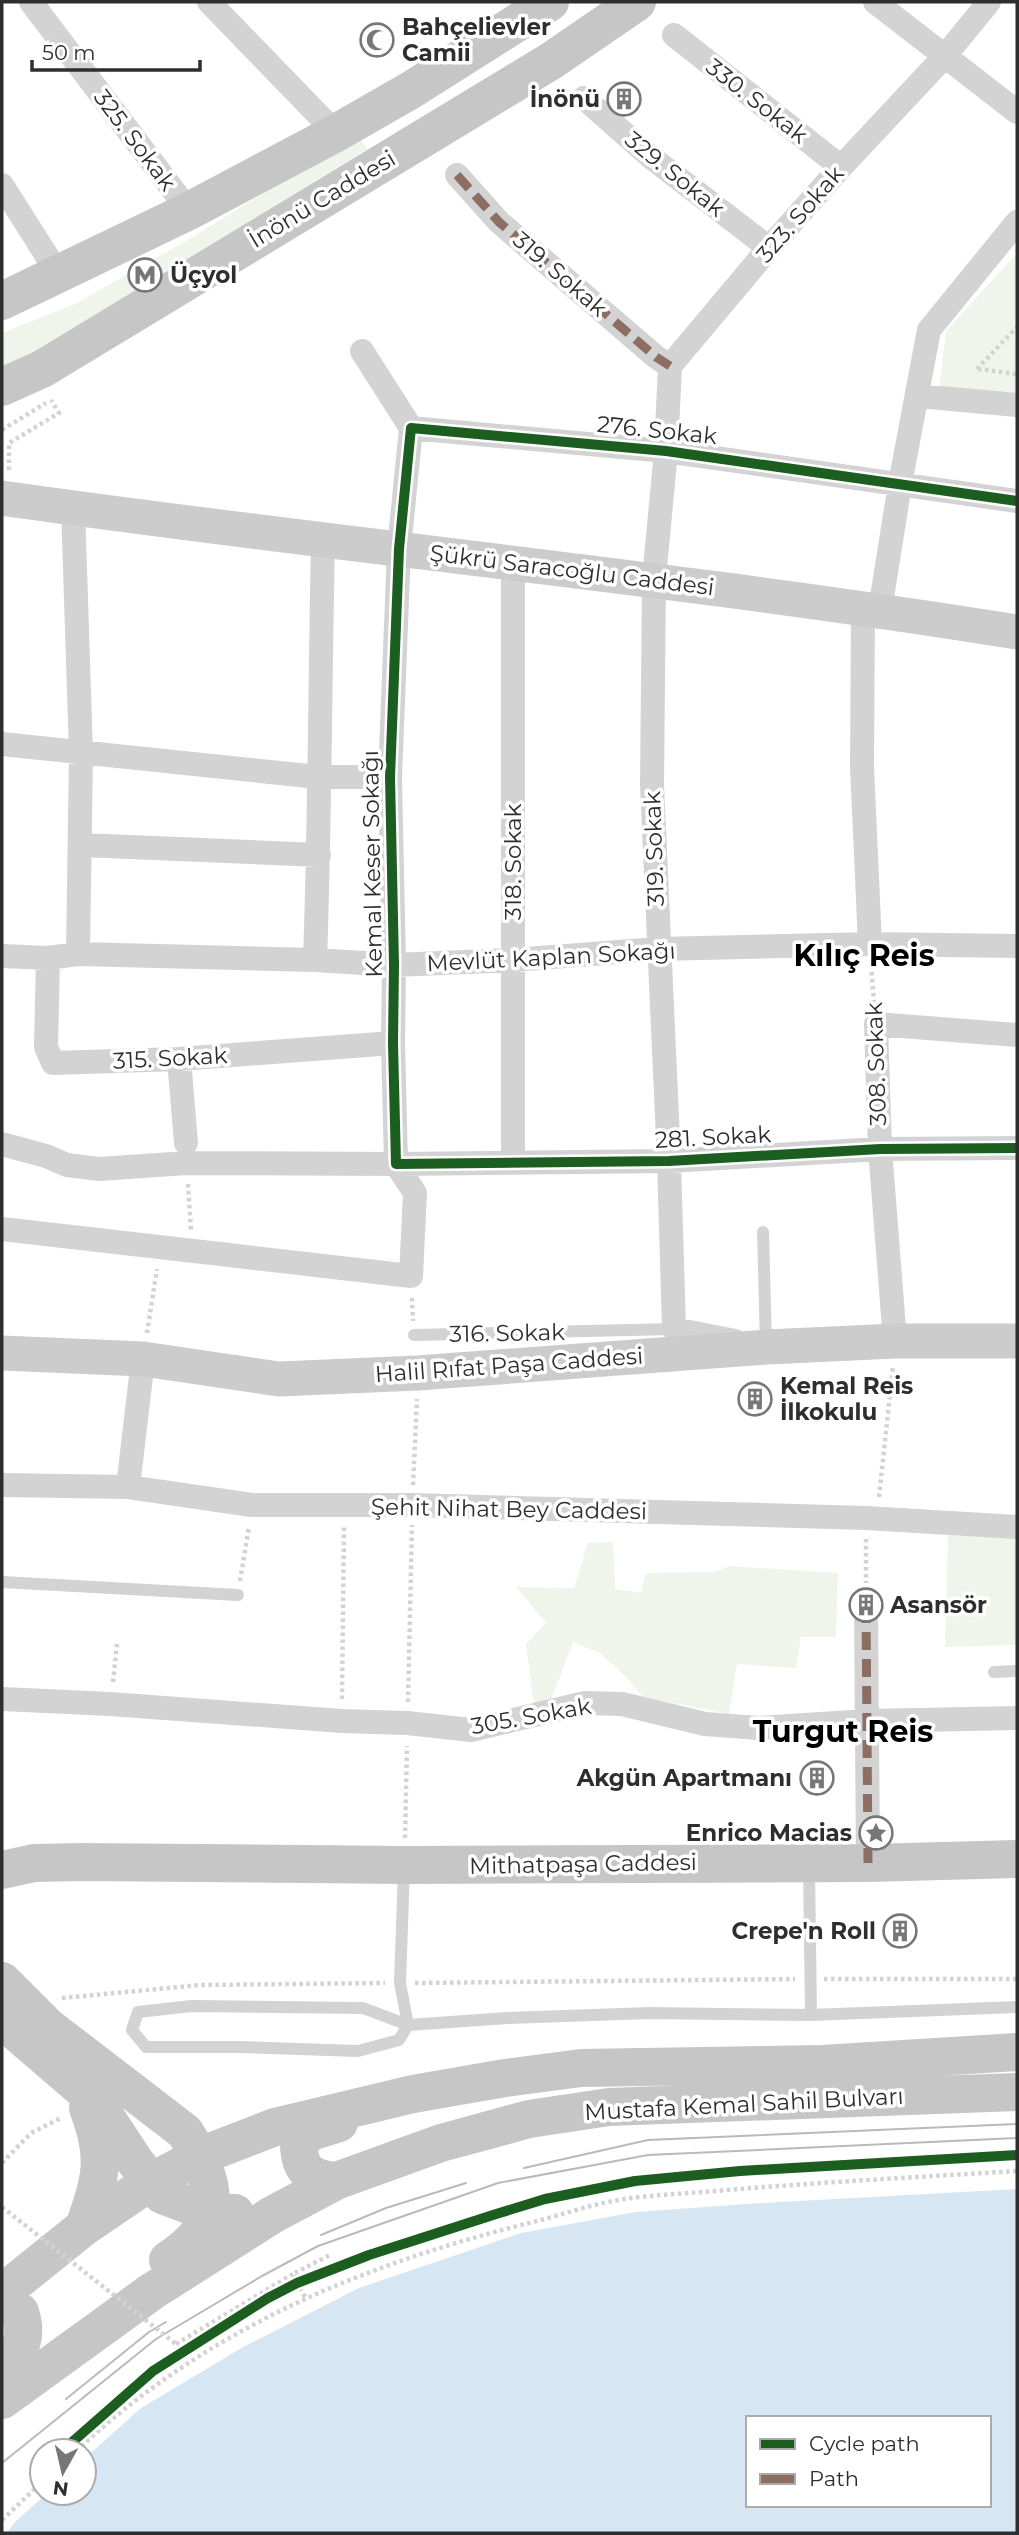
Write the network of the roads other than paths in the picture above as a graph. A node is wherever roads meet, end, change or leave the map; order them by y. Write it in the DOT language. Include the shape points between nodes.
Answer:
graph roads {
  1 [pos="31,2"];
  2 [pos="550,2"];
  3 [pos="637,2"];
  4 [pos="875,2"];
  5 [pos="989,2"];
  6 [pos="224,6"];
  7 [pos="674,35"];
  8 [pos="944,58"];
  9 [pos="584,97"];
  10 [pos="1017,112"];
  11 [pos="336,133"];
  12 [pos="841,167"];
  13 [pos="457,174"];
  14 [pos="2,185"];
  15 [pos="189,211"];
  16 [pos="1017,222"];
  17 [pos="769,248"];
  18 [pos="60,275"];
  19 [pos="2,301"];
  20 [pos="362,351"];
  21 [pos="670,366"];
  22 [pos="2,387"];
  23 [pos="918,396"];
  24 [pos="1017,405"];
  25 [pos="411,428"];
  26 [pos="666,451"];
  27 [pos="900,484"];
  28 [pos="5,499"];
  29 [pos="1017,501"];
  30 [pos="73,507"];
  31 [pos="323,538"];
  32 [pos="399,549"];
  33 [pos="513,562"];
  34 [pos="654,579"];
  35 [pos="872,609"];
  36 [pos="1017,632"];
  37 [pos="2,744"];
  38 [pos="81,753"];
  39 [pos="318,777"];
  40 [pos="390,777"];
  41 [pos="80,845"];
  42 [pos="319,855"];
  43 [pos="870,944"];
  44 [pos="1017,946"];
  45 [pos="658,949"];
  46 [pos="78,954"];
  47 [pos="2,956"];
  48 [pos="48,958"];
  49 [pos="315,960"];
  50 [pos="513,960"];
  51 [pos="394,965"];
  52 [pos="1017,1035"];
  53 [pos="393,1043"];
  54 [pos="179,1059"];
  55 [pos="2,1144"];
  56 [pos="1017,1148"];
  57 [pos="880,1149"];
  58 [pos="186,1153"];
  59 [pos="669,1161"];
  60 [pos="513,1162"];
  61 [pos="403,1164"];
  62 [pos="2,1229"];
  63 [pos="763,1232"];
  64 [pos="674,1329"];
  65 [pos="414,1335"];
  66 [pos="895,1341"];
  67 [pos="1017,1341"];
  68 [pos="766,1347"];
  69 [pos="2,1353"];
  70 [pos="143,1359"];
  71 [pos="2,1485"];
  72 [pos="128,1487"];
  73 [pos="1017,1527"];
  74 [pos="2,1582"];
  75 [pos="238,1595"];
  76 [pos="866,1605"];
  77 [pos="1017,1671"];
  78 [pos="994,1672"];
  79 [pos="2,1699"];
  80 [pos="1017,1718"];
  81 [pos="867,1721"];
  82 [pos="2,1849"];
  83 [pos="404,1854"];
  84 [pos="1017,1859"];
  85 [pos="148,1861"];
  86 [pos="809,1861"];
  87 [pos="868,1863"];
  88 [pos="2,1870"];
  89 [pos="2,1981"];
  90 [pos="1017,2007"];
  91 [pos="811,2015"];
  92 [pos="2,2020"];
  93 [pos="408,2025"];
  94 [pos="1017,2052"];
  95 [pos="68,2077"];
  96 [pos="1017,2092"];
  97 [pos="412,2094"];
  98 [pos="200,2156"];
  99 [pos="336,2181"];
  100 [pos="149,2182"];
  101 [pos="210,2213"];
  102 [pos="272,2215"];
  103 [pos="84,2227"];
  104 [pos="2,2293"];
  105 [pos="2,2304"];
  106 [pos="3,2381"];
  1 -- 15 [label="street, 325. Sokak"];
  2 -- 11 [label="main road"];
  3 -- 22 [label="main road, İnönü Caddesi" via="551,61 54,362"];
  4 -- 8 [label="street"];
  5 -- 8 [label="street, 323. Sokak"];
  6 -- 11 [label="street"];
  7 -- 12 [label="street, 330. Sokak"];
  8 -- 10 [label="street"];
  8 -- 12 [label="street, 323. Sokak"];
  9 -- 17 [label="street, 329. Sokak" via="652,158"];
  11 -- 15 [label="main road"];
  12 -- 17 [label="street, 323. Sokak"];
  13 -- 21 [label="street, 319. Sokak" via="499,222"];
  14 -- 18 [label="street"];
  15 -- 18 [label="main road"];
  16 -- 23 [label="street" via="929,330"];
  17 -- 21 [label="street, 323. Sokak"];
  18 -- 19 [label="main road"];
  20 -- 25 [label="street"];
  21 -- 26 [label="street"];
  23 -- 24 [label="street"];
  23 -- 27 [label="street"];
  25 -- 26 [label="street, 276. Sokak"];
  25 -- 32 [label="street"];
  26 -- 27 [label="street, 276. Sokak"];
  26 -- 34 [label="street, 319. Sokak"];
  27 -- 29 [label="street, 276. Sokak"];
  27 -- 35 [label="street"];
  28 -- 30 [label="street, Şükrü Saracoğlu Caddesi"];
  30 -- 31 [label="street, Şükrü Saracoğlu Caddesi"];
  30 -- 38 [label="street"];
  31 -- 32 [label="street, Şükrü Saracoğlu Caddesi"];
  31 -- 39 [label="street"];
  32 -- 33 [label="street, Şükrü Saracoğlu Caddesi"];
  32 -- 40 [label="street, Kemal Keser Sokağı"];
  33 -- 34 [label="street, Şükrü Saracoğlu Caddesi"];
  33 -- 50 [label="street, 318. Sokak"];
  34 -- 35 [label="street, Şükrü Saracoğlu Caddesi"];
  34 -- 45 [label="street, 319. Sokak" via="652,785"];
  35 -- 36 [label="street, Şükrü Saracoğlu Caddesi"];
  35 -- 43 [label="street" via="862,767"];
  37 -- 38 [label="street"];
  38 -- 39 [label="street"];
  38 -- 41 [label="street"];
  39 -- 40 [label="street"];
  39 -- 42 [label="street"];
  40 -- 51 [label="street, Kemal Keser Sokağı"];
  41 -- 42 [label="street"];
  41 -- 46 [label="street"];
  42 -- 49 [label="street"];
  43 -- 44 [label="street, Mevlüt Kaplan Sokağı"];
  43 -- 45 [label="street, Mevlüt Kaplan Sokağı"];
  45 -- 50 [label="street, Mevlüt Kaplan Sokağı"];
  45 -- 59 [label="street, 319. Sokak"];
  46 -- 48 [label="street, Mevlüt Kaplan Sokağı"];
  46 -- 49 [label="street, Mevlüt Kaplan Sokağı"];
  47 -- 48 [label="street, Mevlüt Kaplan Sokağı"];
  48 -- 54 [label="street, 315. Sokak" via="46,1047 53,1063"];
  49 -- 51 [label="street, Mevlüt Kaplan Sokağı"];
  50 -- 51 [label="street, Mevlüt Kaplan Sokağı"];
  50 -- 60 [label="street, 318. Sokak"];
  51 -- 53 [label="street, Kemal Keser Sokağı"];
  52 -- 57 [label="street, 308. Sokak" via="876,1024"];
  53 -- 54 [label="street, 315. Sokak"];
  53 -- 61 [label="street, Kemal Keser Sokağı"];
  54 -- 58 [label="street"];
  55 -- 58 [label="street, 281. Sokak" via="67,1165 99,1169"];
  56 -- 57 [label="street, 281. Sokak"];
  57 -- 59 [label="street, 281. Sokak"];
  57 -- 66 [label="street, 308. Sokak"];
  58 -- 61 [label="street, 281. Sokak"];
  59 -- 60 [label="street, 281. Sokak"];
  59 -- 64 [label="street, 319. Sokak"];
  60 -- 61 [label="street, 281. Sokak"];
  61 -- 62 [label="street" via="415,1193 411,1276"];
  63 -- 68 [label="lane"];
  64 -- 65 [label="lane, 316. Sokak"];
  64 -- 68 [label="street, 316. Sokak"];
  66 -- 67 [label="street, Halil Rıfat Paşa Caddesi"];
  66 -- 68 [label="street, Halil Rıfat Paşa Caddesi"];
  68 -- 70 [label="street, Halil Rıfat Paşa Caddesi" via="279,1380"];
  69 -- 70 [label="street, Halil Rıfat Paşa Caddesi"];
  70 -- 72 [label="street"];
  71 -- 72 [label="street, Şehit Nihat Bey Caddesi"];
  72 -- 73 [label="street, Şehit Nihat Bey Caddesi" via="252,1506 412,1505 871,1518"];
  74 -- 75 [label="lane"];
  76 -- 81 [label="street"];
  77 -- 78 [label="lane"];
  79 -- 81 [label="street, 305. Sokak" via="342,1721 408,1711 471,1730 585,1703 622,1704 705,1724 758,1728"];
  80 -- 81 [label="street, 305. Sokak"];
  81 -- 87 [label="street"];
  82 -- 85 [label="main road, Mithatpaşa Caddesi"];
  83 -- 85 [label="main road, Mithatpaşa Caddesi"];
  83 -- 86 [label="main road, Mithatpaşa Caddesi"];
  83 -- 93 [label="lane" via="400,1983"];
  84 -- 87 [label="main road, Mithatpaşa Caddesi"];
  85 -- 88 [label="main road, Mithatpaşa Caddesi" via="34,1863"];
  86 -- 87 [label="main road, Mithatpaşa Caddesi"];
  86 -- 91 [label="lane"];
  89 -- 98 [label="main road" via="47,2025 185,2132"];
  90 -- 91 [label="lane"];
  91 -- 93 [label="lane" via="649,2013"];
  92 -- 95 [label="main road"];
  93 -- 93 [label="lane" via="399,2040 358,2051 146,2047 132,2030 138,2011 192,2006 363,2008"];
  94 -- 97 [label="main road, Mustafa Kemal Sahil Bulvarı" via="822,2064 581,2068"];
  95 -- 100 [label="main road" via="94,2099"];
  95 -- 103 [label="main road" via="87,2106 101,2156 98,2187"];
  96 -- 99 [label="main road, Mustafa Kemal Sahil Bulvarı" via="609,2107 528,2119 442,2143"];
  97 -- 98 [label="main road, Mustafa Kemal Sahil Bulvarı" via="267,2129"];
  97 -- 99 [label="main road" via="383,2110 310,2132 299,2143 299,2159 307,2170 316,2178"];
  98 -- 100 [label="main road, Mustafa Kemal Sahil Bulvarı"];
  98 -- 101 [label="main road" via="210,2180"];
  99 -- 102 [label="main road, Mustafa Kemal Sahil Bulvarı"];
  100 -- 101 [label="main road" via="162,2195"];
  100 -- 103 [label="main road, Mustafa Kemal Sahil Bulvarı"];
  101 -- 102 [label="main road"];
  101 -- 106 [label="main road" via="198,2237 178,2254"];
  102 -- 106 [label="main road, Mustafa Kemal Sahil Bulvarı"];
  103 -- 104 [label="main road, Mustafa Kemal Sahil Bulvarı"];
  105 -- 106 [label="main road" via="20,2312 25,2327"];
}
